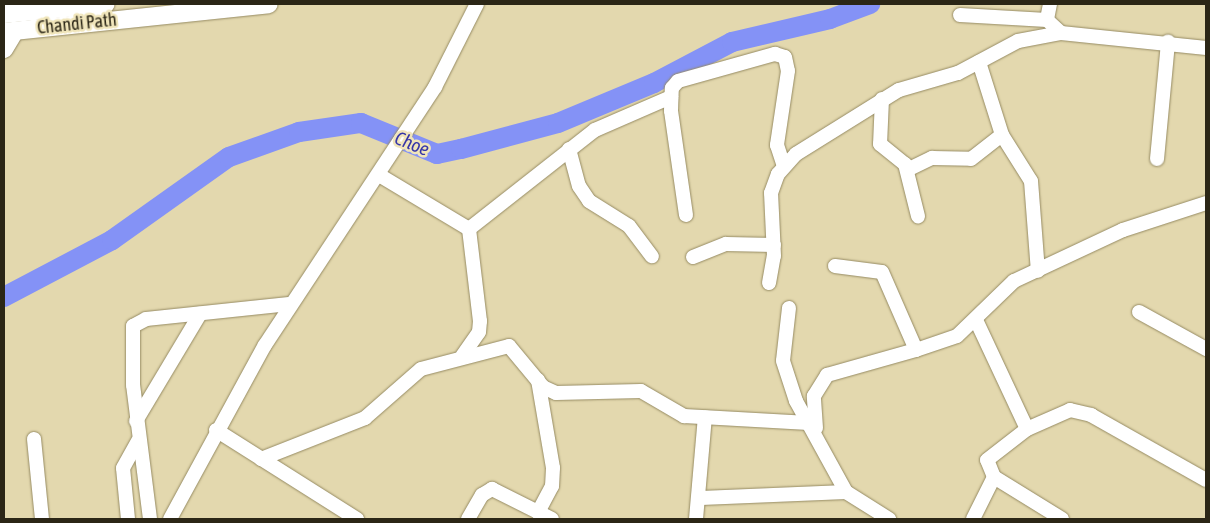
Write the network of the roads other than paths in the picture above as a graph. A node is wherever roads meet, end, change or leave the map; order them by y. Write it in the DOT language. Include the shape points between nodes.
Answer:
graph roads {
  1 [pos="106,4"];
  2 [pos="269,4"];
  3 [pos="477,4"];
  4 [pos="1050,4"];
  5 [pos="39,7"];
  6 [pos="4,14"];
  7 [pos="960,14"];
  8 [pos="1047,20"];
  9 [pos="9,31"];
  10 [pos="1061,34"];
  11 [pos="1168,42"];
  12 [pos="1206,48"];
  13 [pos="4,50"];
  14 [pos="979,62"];
  15 [pos="671,97"];
  16 [pos="882,99"];
  17 [pos="1002,135"];
  18 [pos="569,149"];
  19 [pos="1157,158"];
  20 [pos="784,166"];
  21 [pos="907,170"];
  22 [pos="379,175"];
  23 [pos="1206,203"];
  24 [pos="686,215"];
  25 [pos="918,216"];
  26 [pos="469,229"];
  27 [pos="774,245"];
  28 [pos="652,256"];
  29 [pos="693,257"];
  30 [pos="835,266"];
  31 [pos="1038,271"];
  32 [pos="769,283"];
  33 [pos="289,304"];
  34 [pos="789,308"];
  35 [pos="1139,312"];
  36 [pos="200,314"];
  37 [pos="976,320"];
  38 [pos="1206,349"];
  39 [pos="916,350"];
  40 [pos="462,356"];
  41 [pos="538,380"];
  42 [pos="705,417"];
  43 [pos="136,421"];
  44 [pos="809,423"];
  45 [pos="1027,429"];
  46 [pos="216,430"];
  47 [pos="817,436"];
  48 [pos="34,439"];
  49 [pos="138,441"];
  50 [pos="261,459"];
  51 [pos="994,477"];
  52 [pos="1206,480"];
  53 [pos="846,492"];
  54 [pos="701,498"];
  55 [pos="538,512"];
  56 [pos="42,519"];
  57 [pos="128,519"];
  58 [pos="150,519"];
  59 [pos="170,519"];
  60 [pos="356,519"];
  61 [pos="468,519"];
  62 [pos="552,519"];
  63 [pos="696,519"];
  64 [pos="890,519"];
  65 [pos="973,519"];
  66 [pos="1062,519"];
  1 -- 5 [label="main road, Chandi Path"];
  2 -- 9 [label="main road, Chandi Path"];
  3 -- 22 [label="street" via="435,87"];
  4 -- 8 [label="street"];
  5 -- 6 [label="main road, Chandi Path"];
  7 -- 8 [label="street"];
  8 -- 10 [label="street"];
  9 -- 13 [label="main road"];
  10 -- 11 [label="street"];
  10 -- 14 [label="street" via="1018,42"];
  11 -- 12 [label="street"];
  11 -- 19 [label="street"];
  14 -- 16 [label="street"];
  14 -- 17 [label="street"];
  15 -- 18 [label="street" via="595,130"];
  15 -- 20 [label="street" via="672,88 685,78 775,54 785,57 788,71 777,145"];
  15 -- 24 [label="street"];
  16 -- 20 [label="street"];
  16 -- 21 [label="street" via="880,144"];
  17 -- 21 [label="street" via="971,158 932,158"];
  17 -- 31 [label="street" via="1031,181"];
  18 -- 26 [label="street"];
  18 -- 28 [label="street" via="579,186 589,201 629,226"];
  20 -- 27 [label="street" via="772,193"];
  21 -- 25 [label="street"];
  22 -- 26 [label="street"];
  22 -- 33 [label="street"];
  23 -- 31 [label="street" via="1123,230"];
  26 -- 40 [label="street" via="480,321 478,332"];
  27 -- 29 [label="street" via="726,244"];
  27 -- 32 [label="street"];
  30 -- 39 [label="street" via="882,272"];
  31 -- 37 [label="street" via="1001,290"];
  33 -- 36 [label="street"];
  33 -- 46 [label="street"];
  34 -- 44 [label="street" via="783,361 788,382"];
  35 -- 38 [label="street"];
  36 -- 43 [label="street"];
  36 -- 43 [label="street" via="146,319 133,326"];
  37 -- 39 [label="street" via="957,336"];
  37 -- 45 [label="street"];
  39 -- 47 [label="street" via="827,375 812,404"];
  40 -- 41 [label="street" via="508,346"];
  40 -- 50 [label="street" via="421,370 358,422"];
  41 -- 42 [label="street" via="556,393 648,392 677,414"];
  41 -- 55 [label="street" via="553,468 552,486"];
  42 -- 44 [label="street"];
  42 -- 54 [label="street"];
  43 -- 49 [label="street"];
  44 -- 47 [label="street"];
  45 -- 51 [label="street" via="987,460"];
  45 -- 52 [label="street" via="1060,413 1080,411"];
  46 -- 50 [label="street"];
  46 -- 59 [label="street"];
  47 -- 53 [label="street"];
  48 -- 56 [label="street"];
  49 -- 57 [label="street" via="122,468"];
  49 -- 58 [label="street"];
  50 -- 60 [label="street"];
  51 -- 65 [label="street"];
  51 -- 66 [label="street"];
  53 -- 54 [label="street"];
  53 -- 64 [label="street"];
  54 -- 63 [label="street"];
  55 -- 61 [label="street" via="492,489 482,495"];
  55 -- 62 [label="street"];
}
